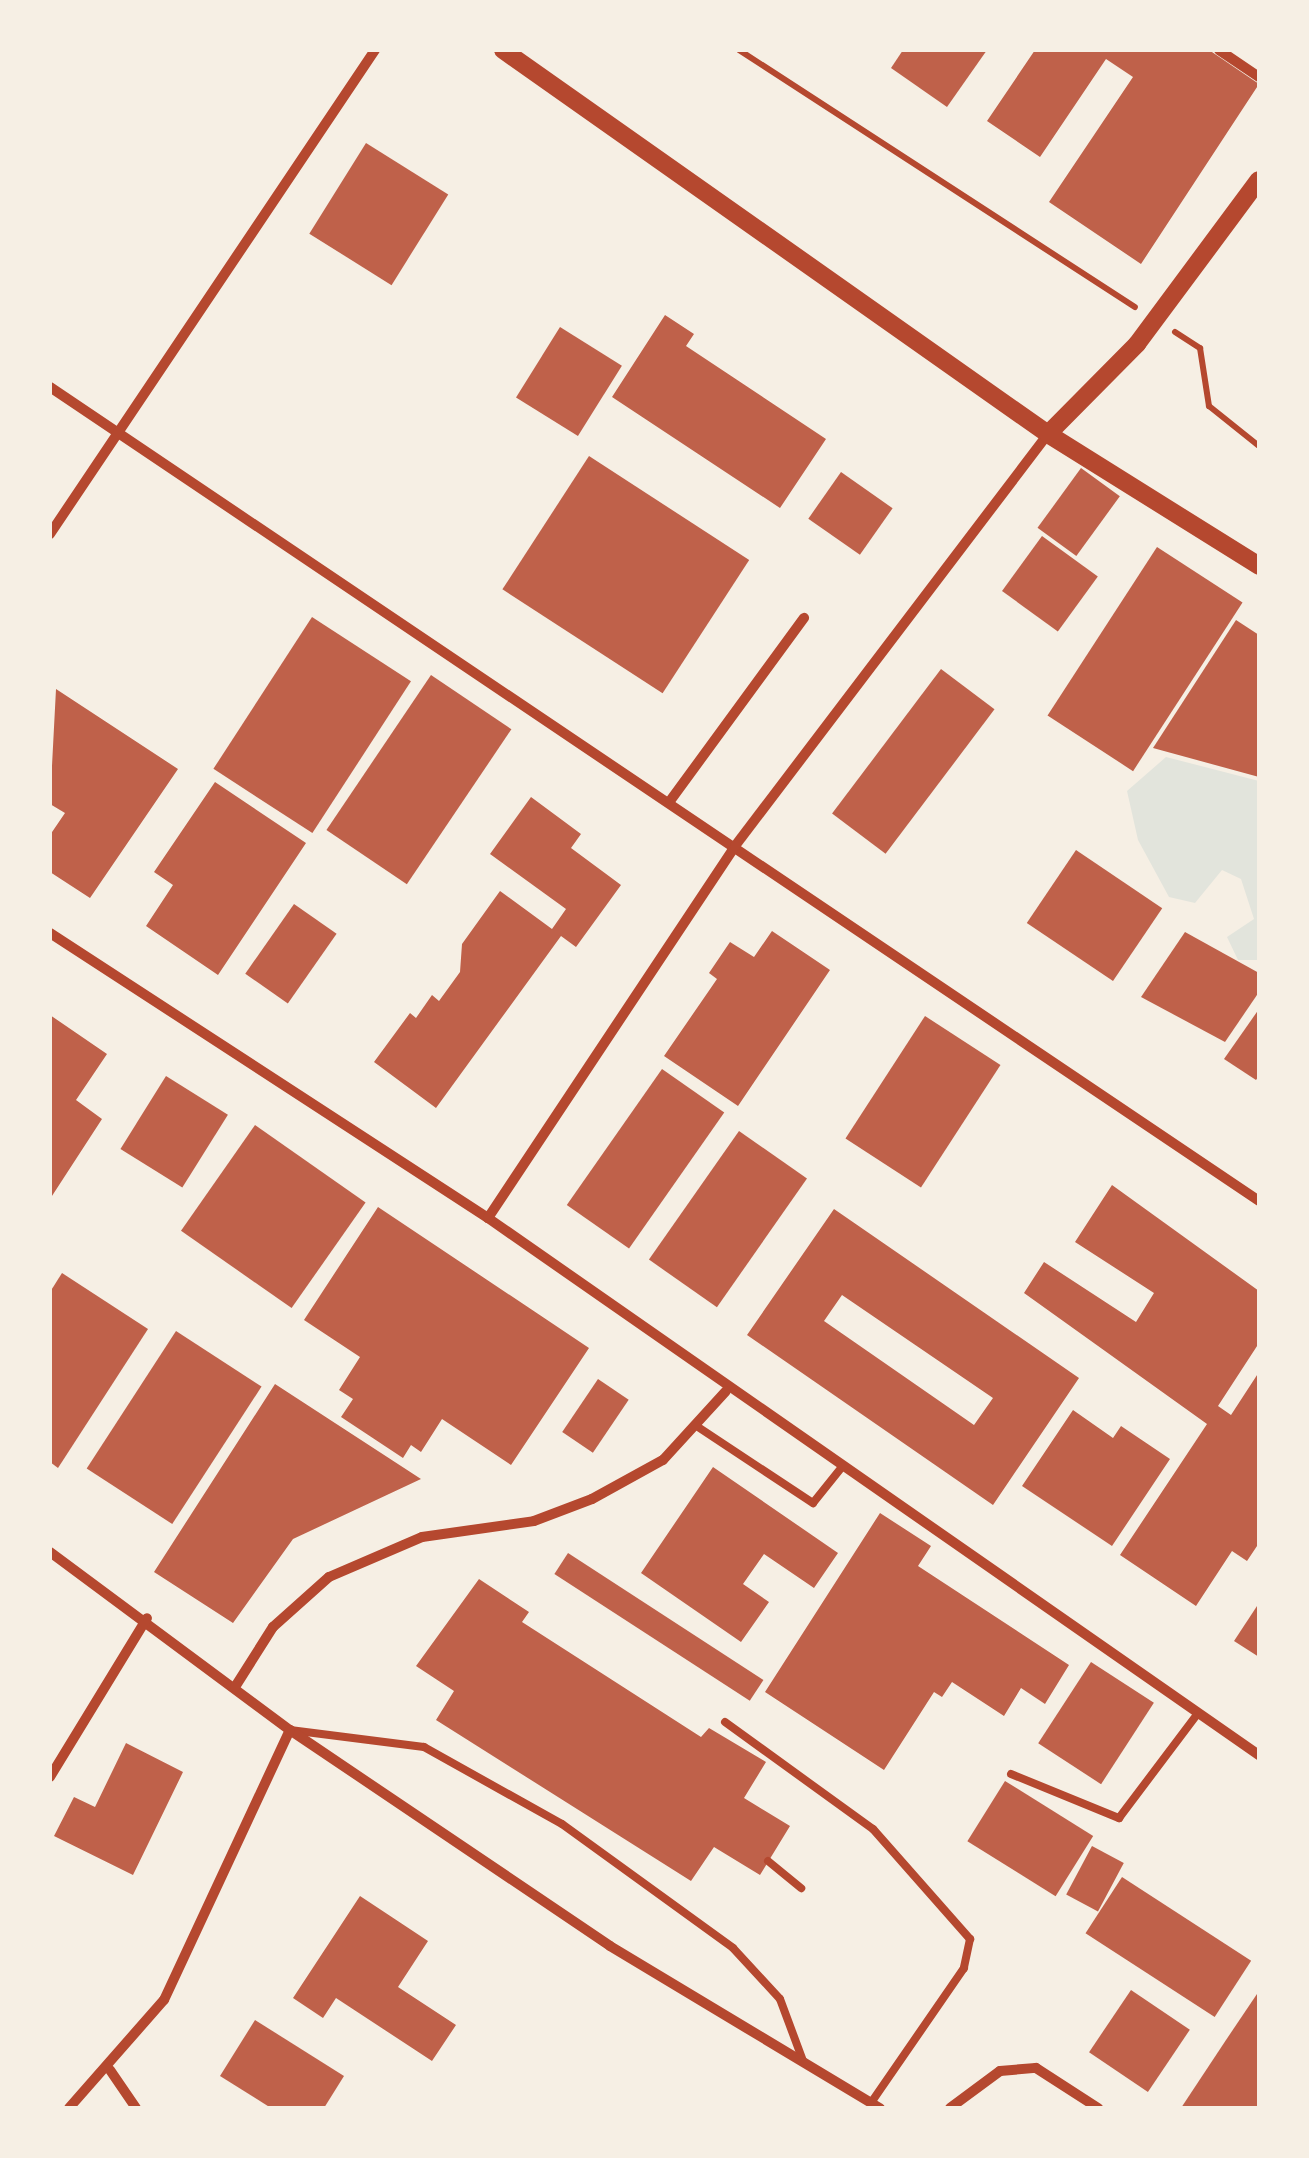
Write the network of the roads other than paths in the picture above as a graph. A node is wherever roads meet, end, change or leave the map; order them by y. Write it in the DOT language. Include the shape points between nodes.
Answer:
graph roads {
  1 [pos="375,50"];
  2 [pos="503,50"];
  3 [pos="1219,50"];
  4 [pos="1259,77"];
  5 [pos="1259,180"];
  6 [pos="50,387"];
  7 [pos="114,429"];
  8 [pos="1048,434"];
  9 [pos="50,534"];
  10 [pos="1259,566"];
  11 [pos="804,618"];
  12 [pos="670,801"];
  13 [pos="735,846"];
  14 [pos="50,933"];
  15 [pos="1259,1201"];
  16 [pos="488,1218"];
  17 [pos="726,1391"];
  18 [pos="698,1427"];
  19 [pos="841,1468"];
  20 [pos="50,1552"];
  21 [pos="147,1618"];
  22 [pos="236,1687"];
  23 [pos="1198,1713"];
  24 [pos="725,1722"];
  25 [pos="290,1730"];
  26 [pos="1259,1755"];
  27 [pos="1011,1774"];
  28 [pos="50,1777"];
  29 [pos="768,1861"];
  30 [pos="801,1888"];
  31 [pos="804,2064"];
  32 [pos="110,2070"];
  33 [pos="875,2105"];
  34 [pos="68,2108"];
  35 [pos="136,2108"];
  36 [pos="950,2108"];
  37 [pos="1098,2108"];
  1 -- 7 [label="street"];
  2 -- 8 [label="street"];
  3 -- 4 [label="street"];
  5 -- 8 [label="street" via="1155,320"];
  6 -- 7 [label="street"];
  7 -- 9 [label="street"];
  7 -- 12 [label="street"];
  8 -- 10 [label="street"];
  8 -- 13 [label="street"];
  11 -- 12 [label="street"];
  12 -- 13 [label="street"];
  13 -- 15 [label="street"];
  13 -- 16 [label="street"];
  14 -- 16 [label="street"];
  16 -- 17 [label="street"];
  17 -- 18 [label="street"];
  17 -- 19 [label="street"];
  18 -- 19 [label="lane" via="812,1502"];
  18 -- 22 [label="street" via="664,1460 592,1499 534,1522 422,1537 330,1578 273,1627"];
  19 -- 23 [label="street"];
  20 -- 21 [label="street"];
  21 -- 22 [label="street"];
  21 -- 28 [label="street"];
  22 -- 25 [label="street"];
  23 -- 26 [label="street"];
  23 -- 27 [label="lane" via="1119,1818"];
  24 -- 33 [label="lane" via="873,1829 970,1940 964,1968"];
  25 -- 31 [label="street"];
  25 -- 31 [label="lane" via="424,1747 562,1824 733,1948 780,1998"];
  25 -- 32 [label="street" via="164,2000"];
  29 -- 30 [label="lane"];
  31 -- 33 [label="street"];
  32 -- 34 [label="street"];
  32 -- 35 [label="street"];
  36 -- 37 [label="street" via="1000,2071 1036,2068"];
}
